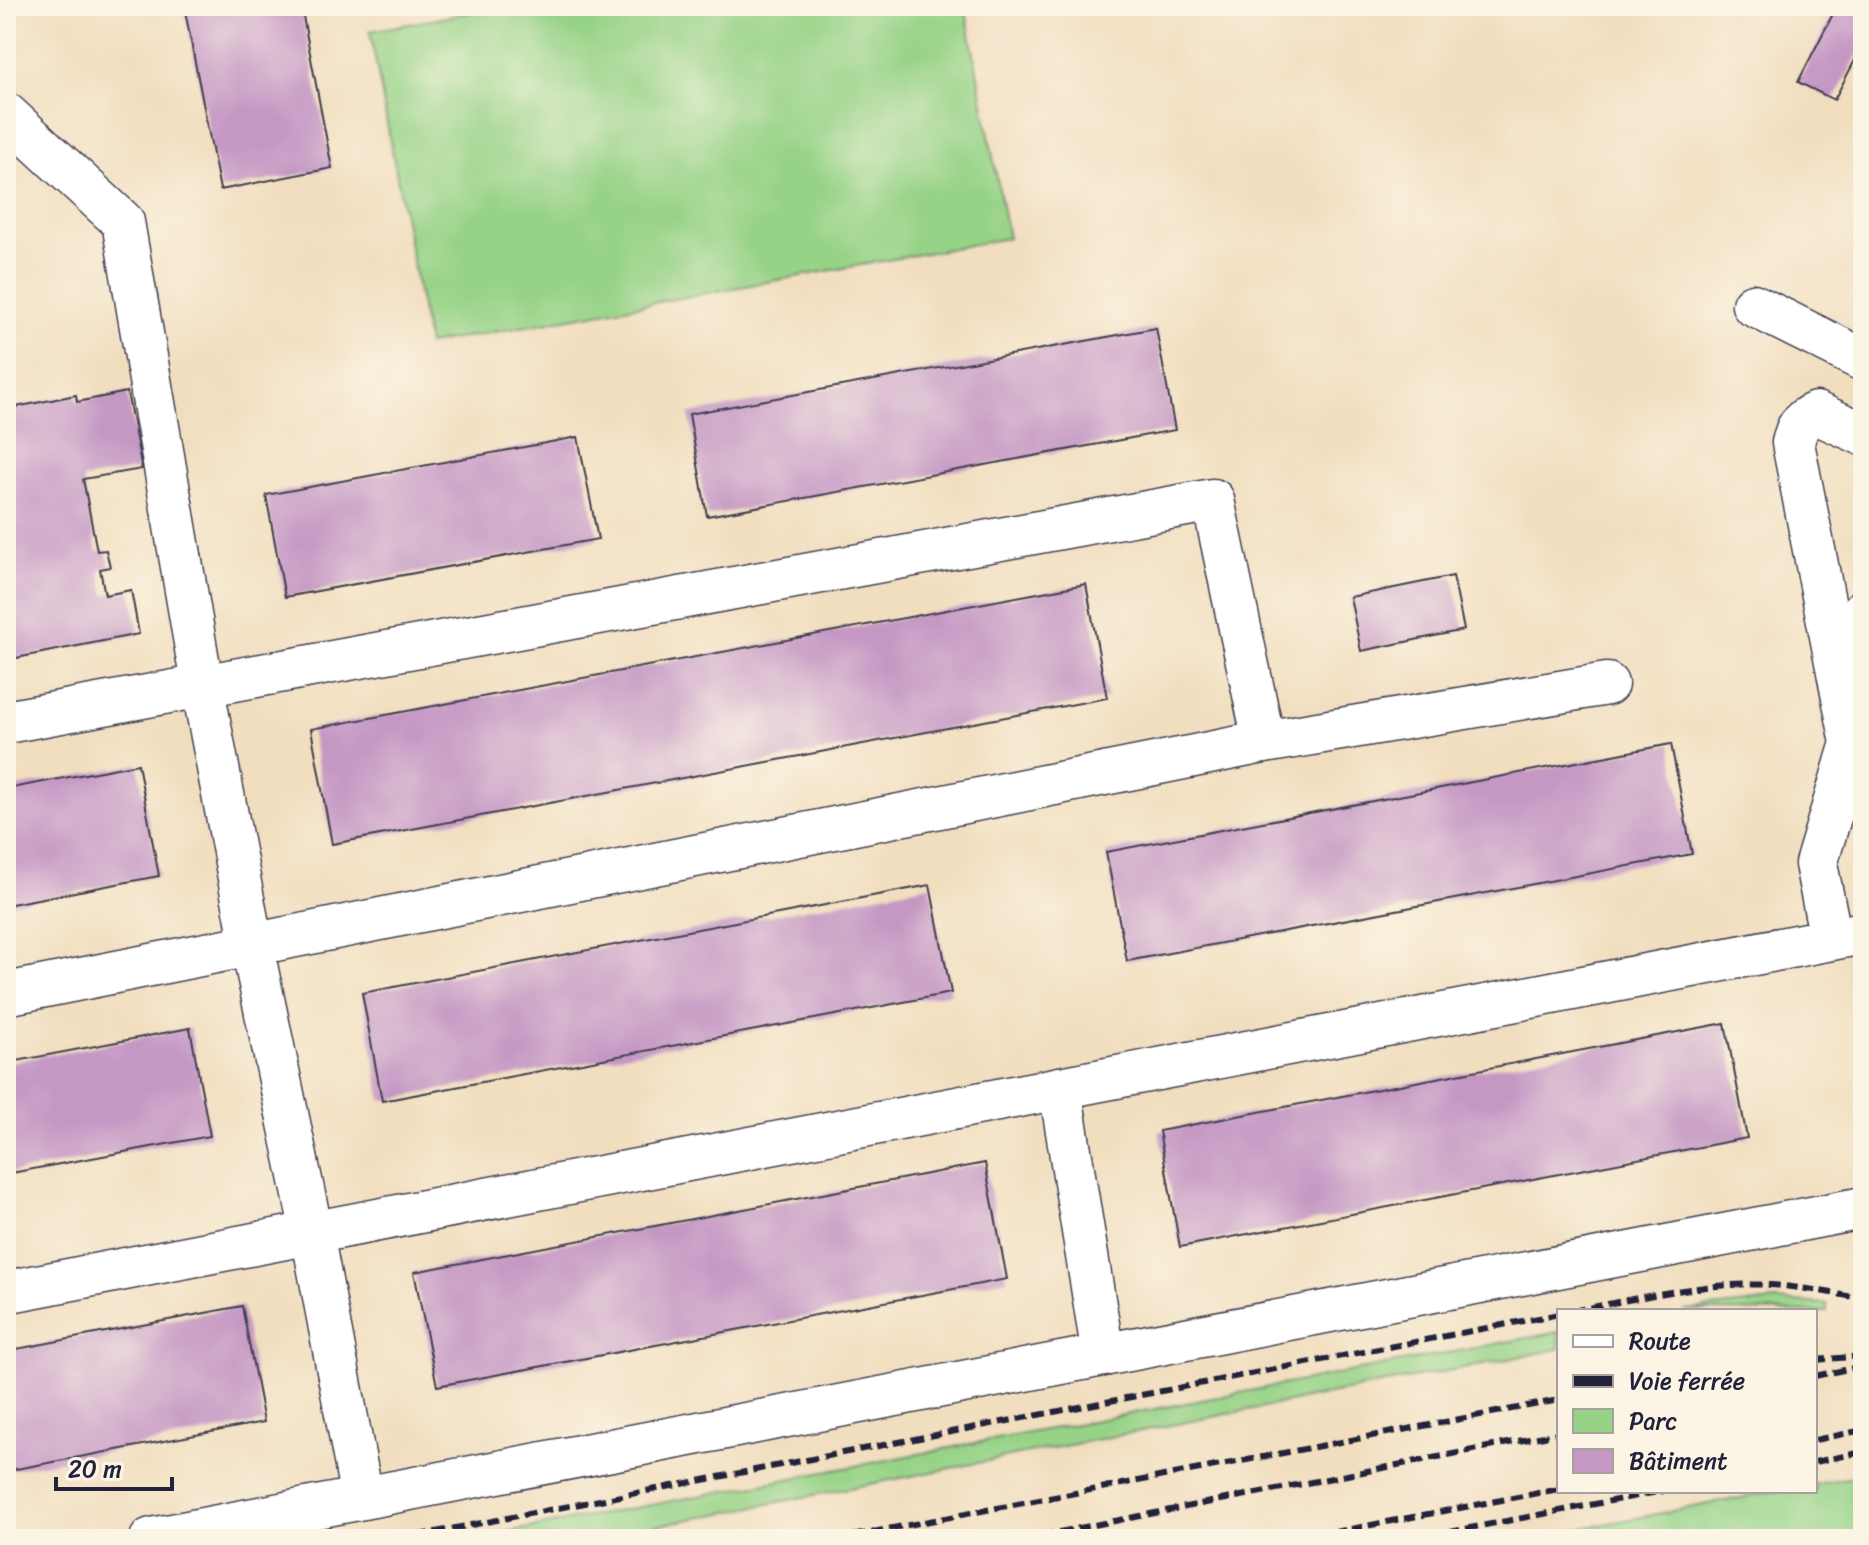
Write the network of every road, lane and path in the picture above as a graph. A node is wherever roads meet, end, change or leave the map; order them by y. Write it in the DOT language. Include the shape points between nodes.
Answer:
graph roads {
  1 [pos="6,114"];
  2 [pos="1753,305"];
  3 [pos="1863,360"];
  4 [pos="1863,434"];
  5 [pos="1863,611"];
  6 [pos="1837,661"];
  7 [pos="202,684"];
  8 [pos="1607,684"];
  9 [pos="6,722"];
  10 [pos="1264,742"];
  11 [pos="1847,936"];
  12 [pos="252,946"];
  13 [pos="6,994"];
  14 [pos="1060,1088"];
  15 [pos="1863,1208"];
  16 [pos="312,1233"];
  17 [pos="6,1292"];
  18 [pos="1103,1355"];
  19 [pos="362,1498"];
  20 [pos="151,1539"];
  1 -- 7 [label="lane" via="123,222"];
  2 -- 3 [label="lane"];
  4 -- 6 [label="lane" via="1816,413 1804,418 1793,443"];
  5 -- 6 [label="lane"];
  6 -- 11 [label="lane" via="1852,743 1816,864"];
  7 -- 9 [label="lane"];
  7 -- 10 [label="lane" via="1213,500"];
  7 -- 12 [label="lane"];
  8 -- 10 [label="lane"];
  10 -- 12 [label="lane"];
  11 -- 14 [label="lane"];
  12 -- 13 [label="lane"];
  12 -- 16 [label="lane"];
  14 -- 16 [label="lane"];
  14 -- 18 [label="lane"];
  15 -- 18 [label="lane"];
  16 -- 17 [label="lane"];
  16 -- 19 [label="lane"];
  18 -- 19 [label="lane"];
  19 -- 20 [label="lane"];
}
